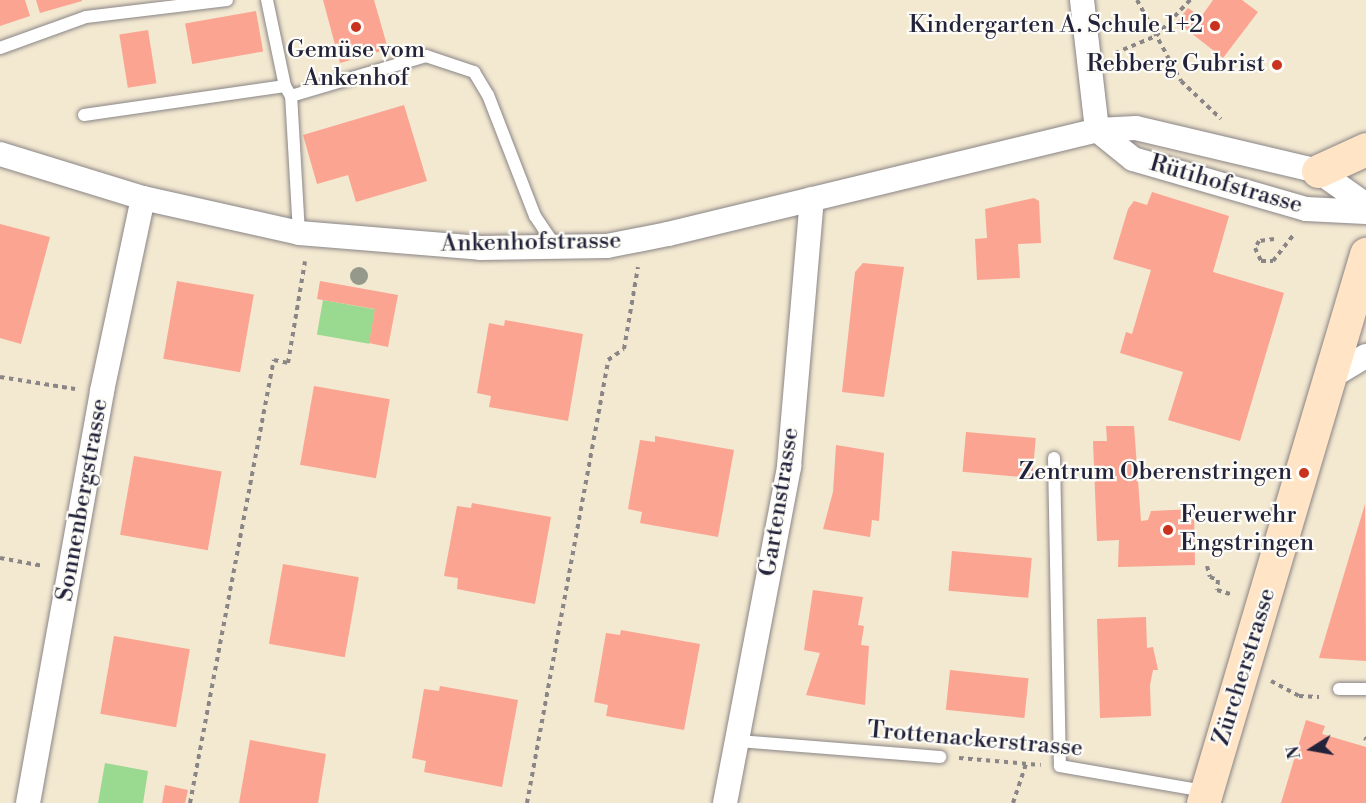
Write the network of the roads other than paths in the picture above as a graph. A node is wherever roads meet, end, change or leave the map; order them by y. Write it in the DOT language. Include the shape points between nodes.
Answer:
graph roads {
  1 [pos="227,0"];
  2 [pos="267,0"];
  3 [pos="1082,0"];
  4 [pos="0,48"];
  5 [pos="288,91"];
  6 [pos="84,115"];
  7 [pos="1097,130"];
  8 [pos="1366,149"];
  9 [pos="0,154"];
  10 [pos="1318,171"];
  11 [pos="143,198"];
  12 [pos="812,198"];
  13 [pos="1366,205"];
  14 [pos="1366,212"];
  15 [pos="304,233"];
  16 [pos="555,246"];
  17 [pos="1366,254"];
  18 [pos="1366,356"];
  19 [pos="1334,375"];
  20 [pos="1054,458"];
  21 [pos="1339,689"];
  22 [pos="1366,689"];
  23 [pos="738,741"];
  24 [pos="940,757"];
  25 [pos="1205,797"];
  26 [pos="28,803"];
  27 [pos="725,803"];
  1 -- 4 [label="lane" via="86,17"];
  2 -- 5 [label="lane"];
  3 -- 7 [label="street"];
  5 -- 6 [label="lane"];
  5 -- 15 [label="lane"];
  5 -- 16 [label="lane" via="426,56 474,72 488,95 535,216"];
  7 -- 10 [label="street, Rütihofstrasse" via="1136,128"];
  7 -- 12 [label="street, Ankenhofstrasse"];
  7 -- 14 [label="street, Rütihofstrasse" via="1133,159 1306,209"];
  8 -- 10 [label="main road"];
  9 -- 11 [label="street, Ankenhofstrasse"];
  10 -- 13 [label="street, Rütihofstrasse"];
  11 -- 15 [label="street, Ankenhofstrasse"];
  11 -- 26 [label="street, Sonnenbergstrasse" via="102,391"];
  12 -- 16 [label="street, Ankenhofstrasse" via="607,246"];
  12 -- 23 [label="street, Gartenstrasse" via="789,466"];
  15 -- 16 [label="street, Ankenhofstrasse" via="445,246"];
  17 -- 19 [label="main road, Zürcherstrasse"];
  18 -- 19 [label="street"];
  19 -- 25 [label="main road, Zürcherstrasse"];
  20 -- 25 [label="lane, Trottenackerstrasse" via="1060,766"];
  21 -- 22 [label="lane"];
  23 -- 24 [label="lane, Trottenackerstrasse"];
  23 -- 27 [label="street, Gartenstrasse"];
}
